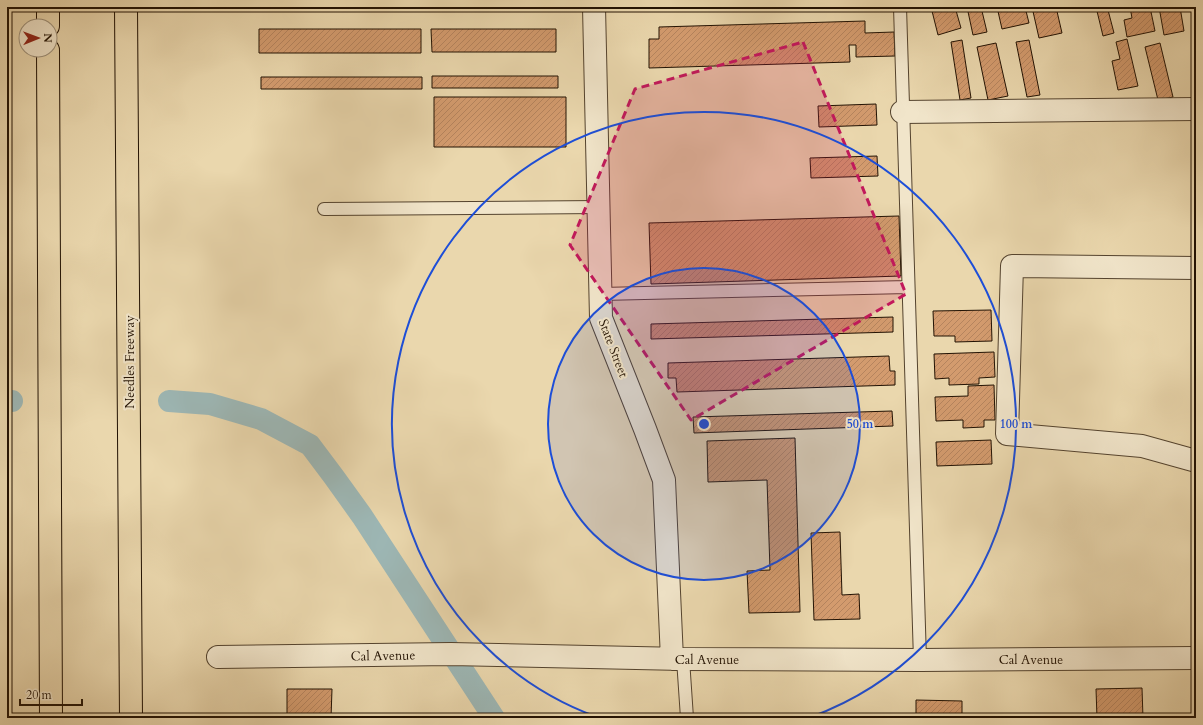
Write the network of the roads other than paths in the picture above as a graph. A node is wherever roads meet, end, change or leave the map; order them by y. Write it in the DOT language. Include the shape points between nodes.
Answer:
graph roads {
  1 [pos="48,7"];
  2 [pos="126,7"];
  3 [pos="594,7"];
  4 [pos="900,7"];
  5 [pos="48,18"];
  6 [pos="48,58"];
  7 [pos="1196,108"];
  8 [pos="902,112"];
  9 [pos="599,207"];
  10 [pos="324,209"];
  11 [pos="1196,268"];
  12 [pos="908,287"];
  13 [pos="601,294"];
  14 [pos="1196,460"];
  15 [pos="218,657"];
  16 [pos="1196,658"];
  17 [pos="678,659"];
  18 [pos="920,660"];
  19 [pos="51,718"];
  20 [pos="131,718"];
  21 [pos="687,718"];
  1 -- 5 [label="highway"];
  2 -- 20 [label="highway, Needles Freeway"];
  3 -- 9 [label="street, State Street"];
  4 -- 8 [label="lane"];
  6 -- 19 [label="highway"];
  7 -- 8 [label="street"];
  8 -- 12 [label="lane"];
  9 -- 10 [label="lane"];
  9 -- 13 [label="street, State Street"];
  11 -- 14 [label="street" via="1012,266 1007,434 1142,446"];
  12 -- 13 [label="lane"];
  12 -- 18 [label="lane"];
  13 -- 17 [label="street, State Street" via="601,318 664,480"];
  15 -- 17 [label="street, Cal Avenue" via="451,654"];
  16 -- 18 [label="street, Cal Avenue"];
  17 -- 18 [label="street, Cal Avenue"];
  17 -- 21 [label="lane"];
}
